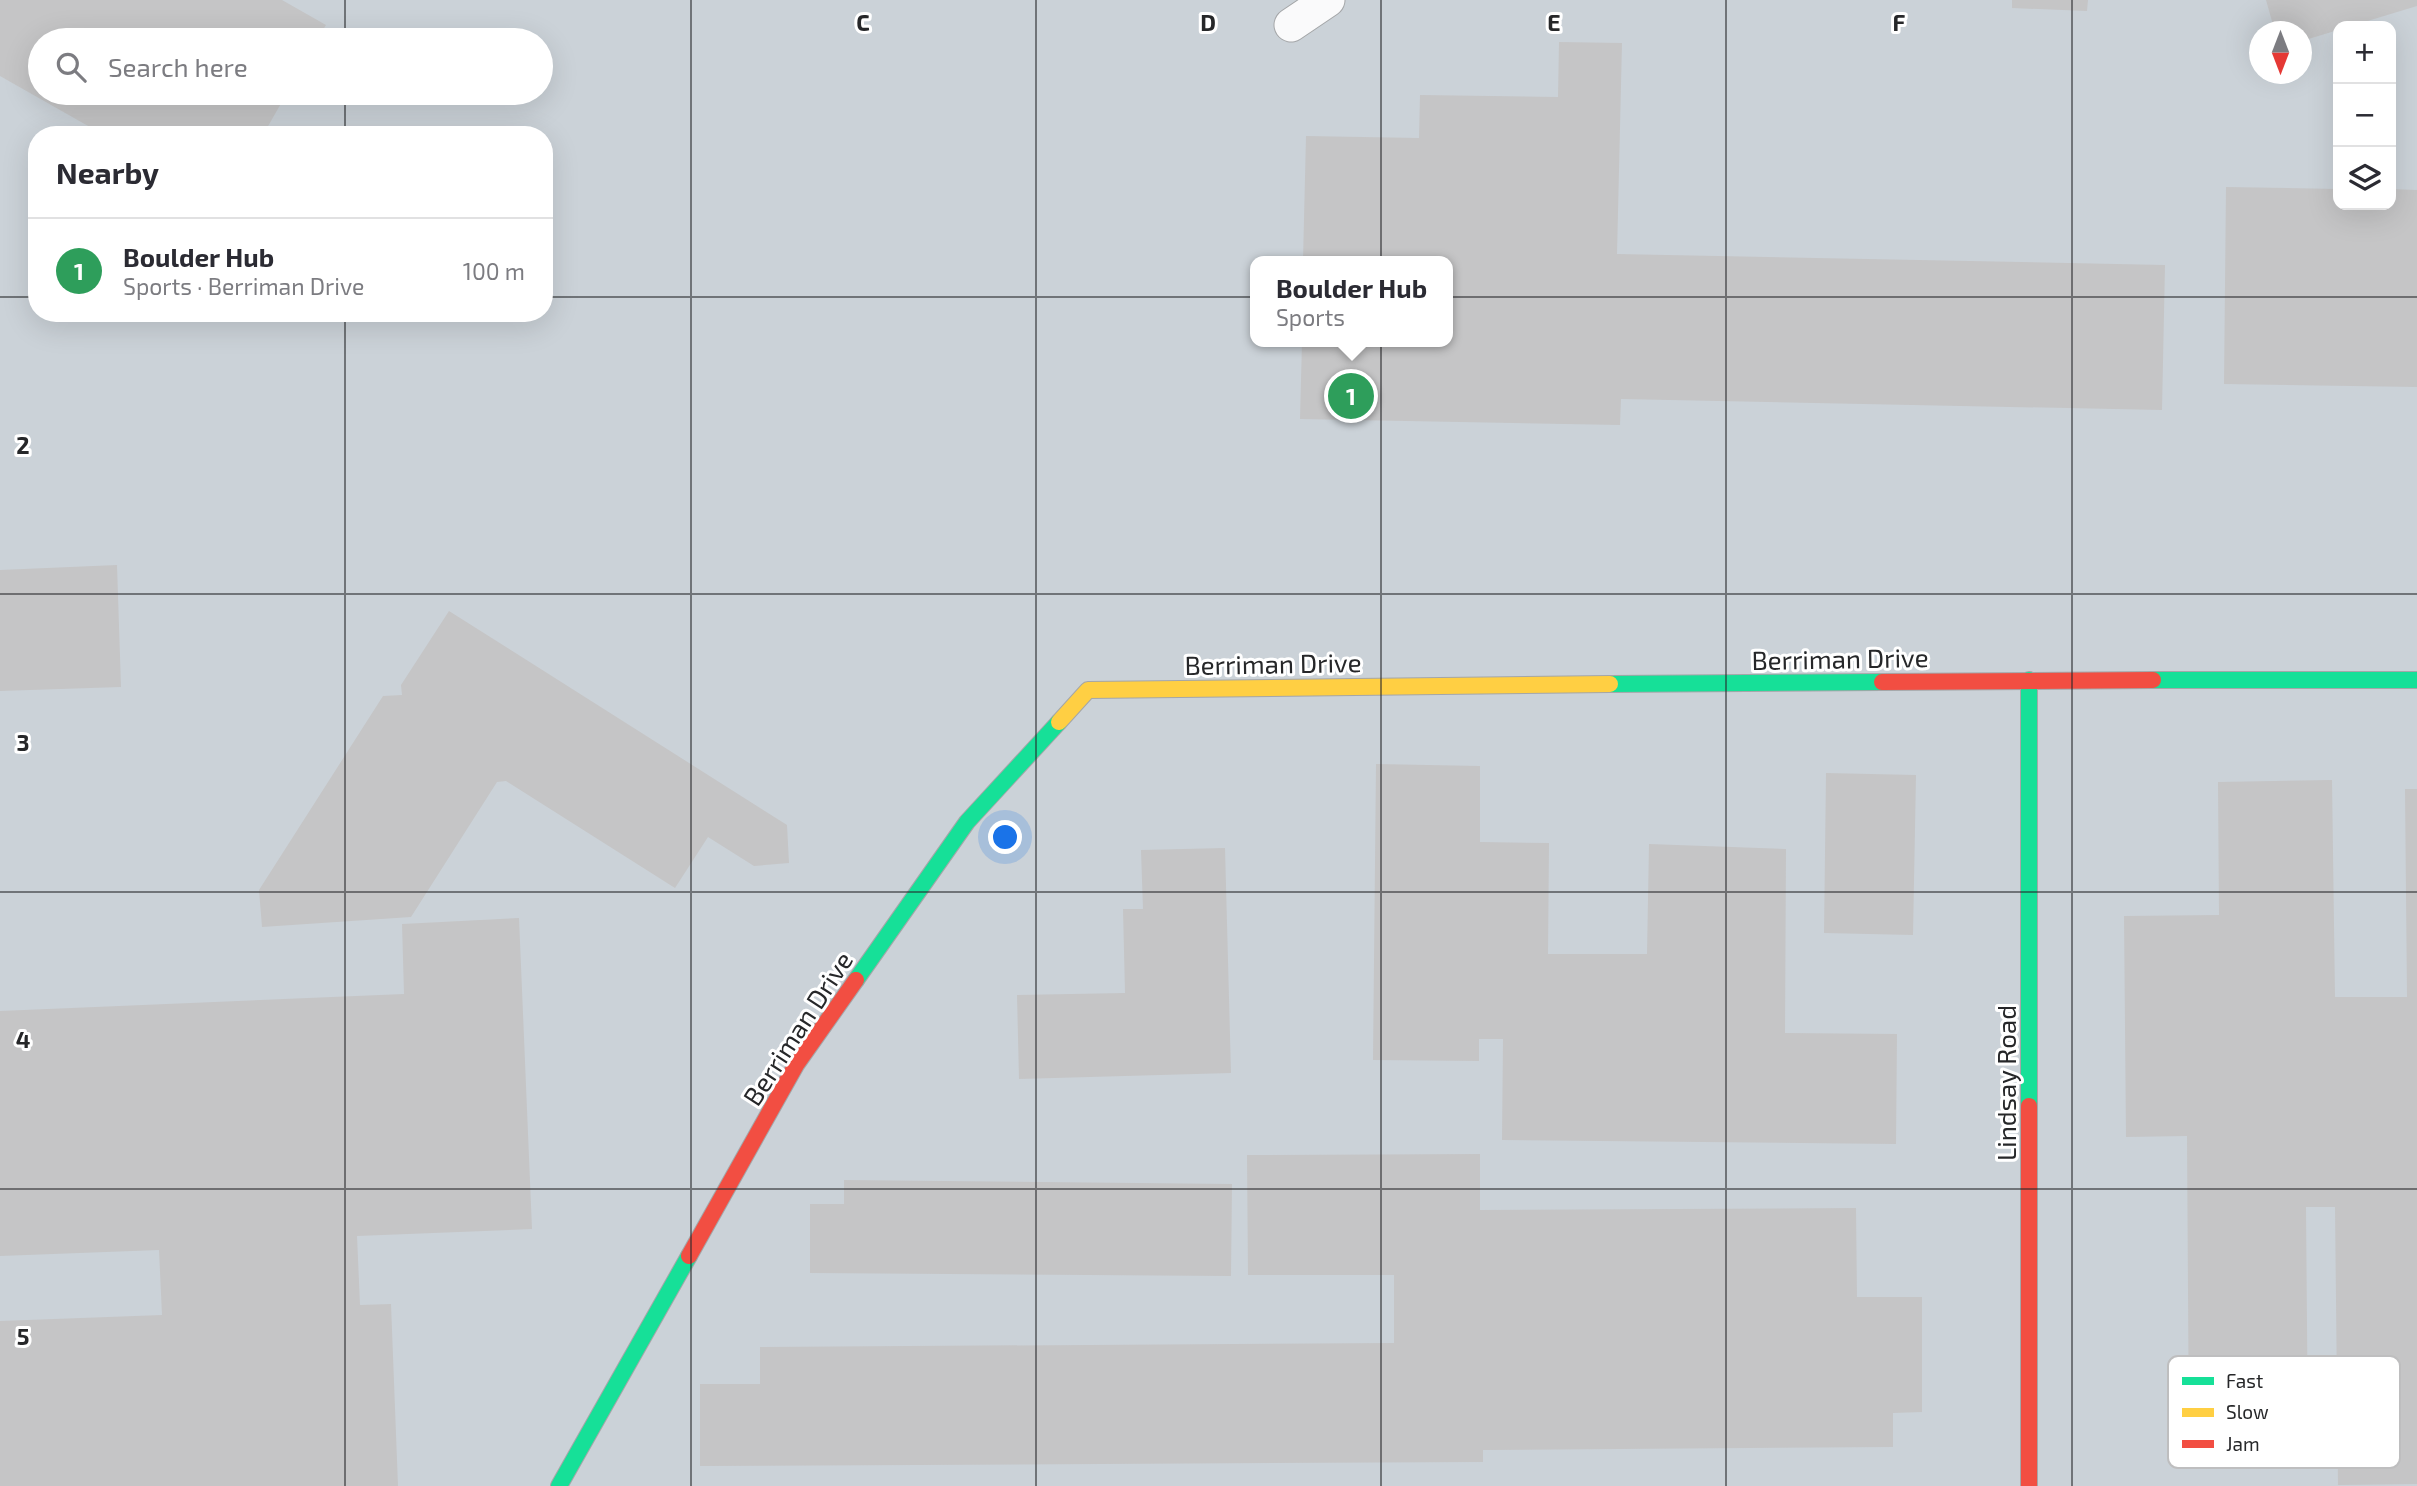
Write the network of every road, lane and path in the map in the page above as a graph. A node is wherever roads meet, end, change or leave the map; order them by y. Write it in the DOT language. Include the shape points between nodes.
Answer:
graph roads {
  1 [pos="1328,0"];
  2 [pos="1290,25"];
  3 [pos="2029,680"];
  4 [pos="2417,680"];
  5 [pos="559,1486"];
  6 [pos="2029,1486"];
  1 -- 2 [label="street"];
  3 -- 4 [label="street, Berriman Drive"];
  3 -- 5 [label="street, Berriman Drive" via="1088,690 967,822 796,1065"];
  3 -- 6 [label="street, Lindsay Road"];
}
